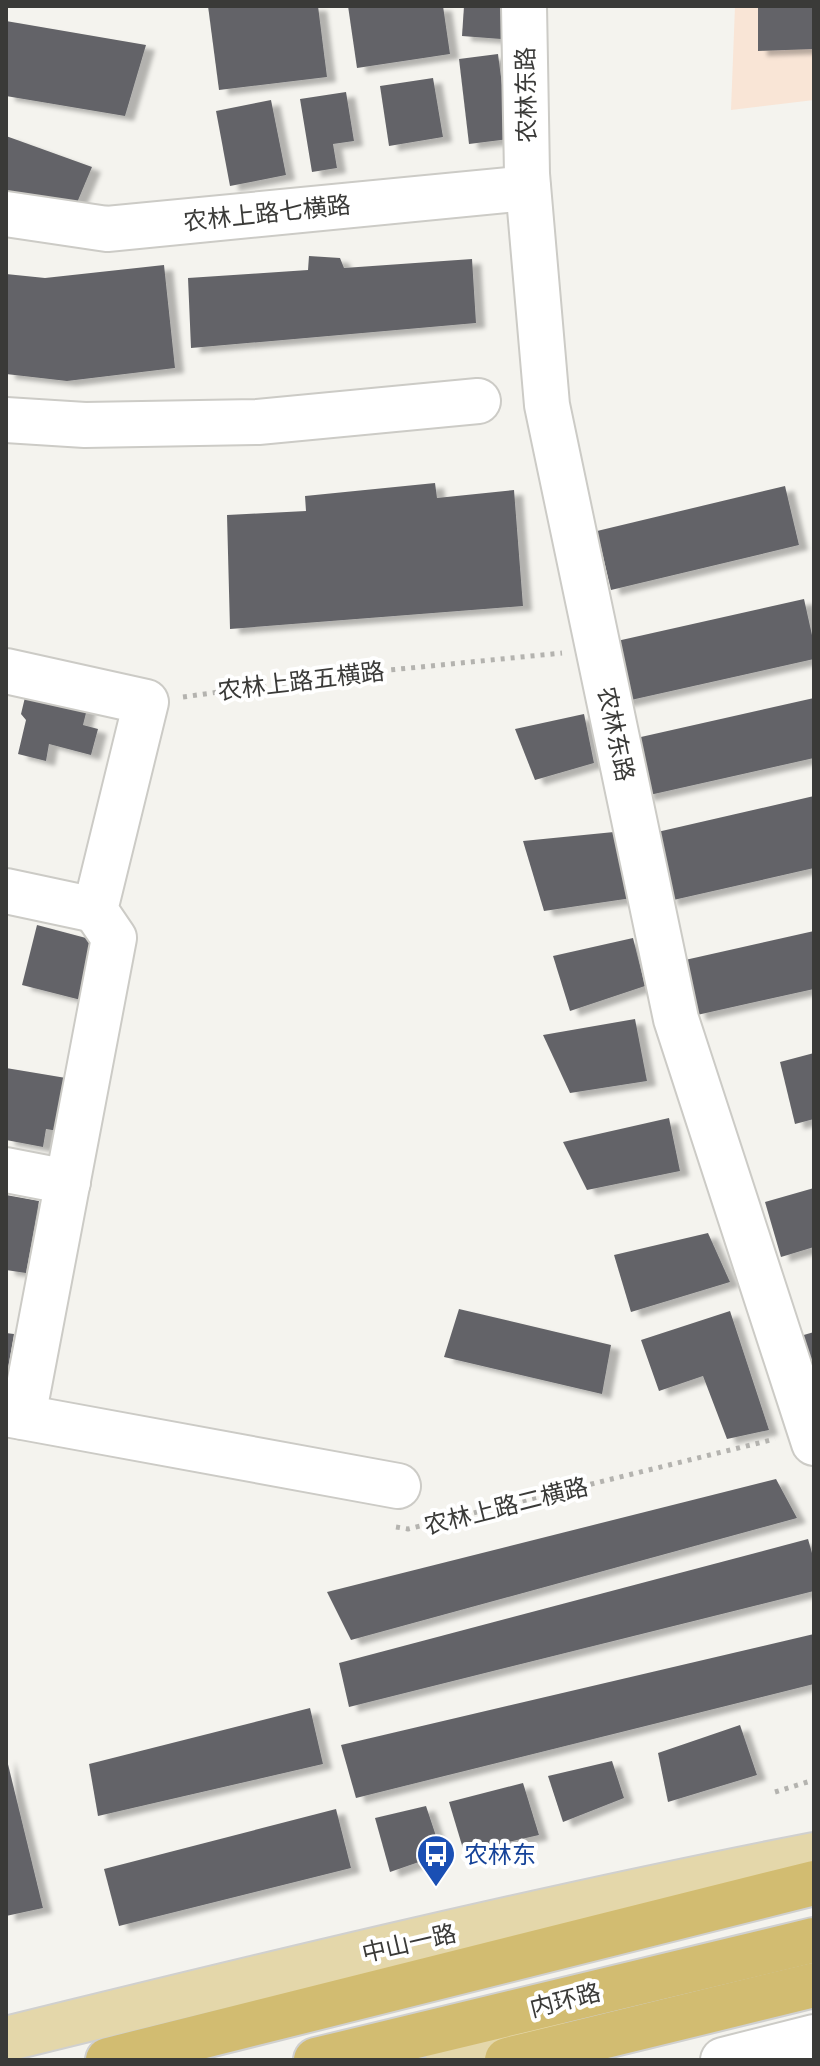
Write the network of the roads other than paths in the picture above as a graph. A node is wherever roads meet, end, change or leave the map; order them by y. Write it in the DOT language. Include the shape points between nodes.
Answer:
graph roads {
  1 [pos="524,6"];
  2 [pos="528,188"];
  3 [pos="6,214"];
  4 [pos="478,401"];
  5 [pos="6,420"];
  6 [pos="6,671"];
  7 [pos="6,891"];
  8 [pos="95,910"];
  9 [pos="6,1170"];
  10 [pos="68,1182"];
  11 [pos="14,1415"];
  12 [pos="812,1436"];
  13 [pos="398,1486"];
  14 [pos="814,1855"];
  15 [pos="814,1883"];
  16 [pos="814,1940"];
  17 [pos="814,1970"];
  18 [pos="814,1985"];
  19 [pos="814,2037"];
  20 [pos="6,2039"];
  21 [pos="108,2060"];
  22 [pos="316,2060"];
  23 [pos="448,2060"];
  24 [pos="507,2060"];
  25 [pos="723,2060"];
  1 -- 2 [label="street, 农林东路"];
  2 -- 3 [label="street, 农林上路七横路" via="107,229"];
  2 -- 12 [label="street, 农林东路" via="547,405 676,1019"];
  4 -- 5 [label="street" via="258,422 85,425"];
  6 -- 8 [label="street" via="146,702"];
  7 -- 8 [label="street"];
  8 -- 10 [label="street" via="114,938"];
  9 -- 10 [label="street"];
  10 -- 11 [label="street"];
  11 -- 13 [label="street, 农林上路二横路"];
  14 -- 20 [label="main road, 中山一路" via="443,1935"];
  15 -- 21 [label="highway"];
  16 -- 22 [label="highway, 内环路"];
  17 -- 23 [label="main road"];
  18 -- 24 [label="highway, 内环路"];
  19 -- 25 [label="street"];
}
